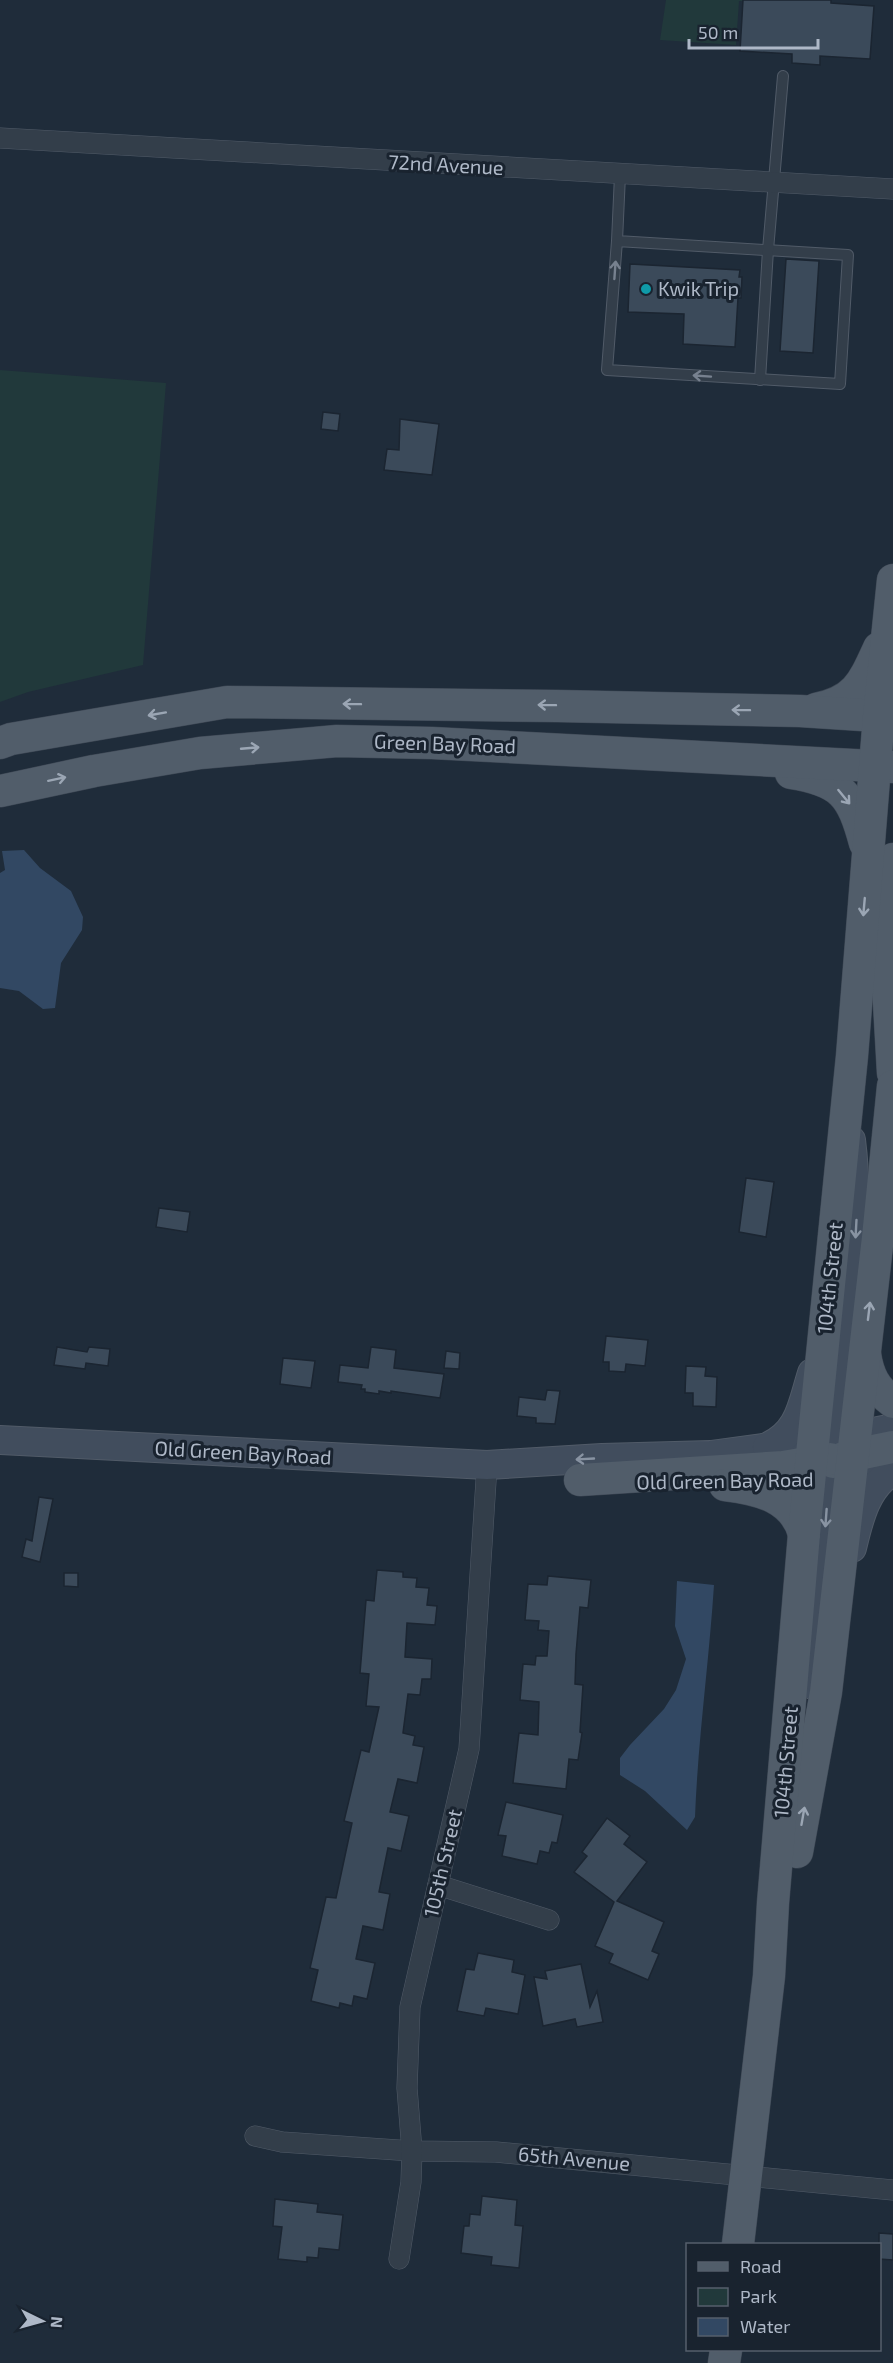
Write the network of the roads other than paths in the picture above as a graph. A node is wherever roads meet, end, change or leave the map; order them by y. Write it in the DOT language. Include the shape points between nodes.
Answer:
graph roads {
  1 [pos="783,76"];
  2 [pos="0,138"];
  3 [pos="620,175"];
  4 [pos="775,184"];
  5 [pos="893,189"];
  6 [pos="617,241"];
  7 [pos="768,250"];
  8 [pos="760,380"];
  9 [pos="893,580"];
  10 [pos="889,624"];
  11 [pos="800,711"];
  12 [pos="0,742"];
  13 [pos="405,742"];
  14 [pos="887,742"];
  15 [pos="733,758"];
  16 [pos="0,791"];
  17 [pos="880,858"];
  18 [pos="893,1073"];
  19 [pos="893,1086"];
  20 [pos="847,1108"];
  21 [pos="824,1336"];
  22 [pos="864,1350"];
  23 [pos="893,1402"];
  24 [pos="893,1428"];
  25 [pos="0,1440"];
  26 [pos="893,1447"];
  27 [pos="762,1449"];
  28 [pos="832,1460"];
  29 [pos="487,1465"];
  30 [pos="893,1470"];
  31 [pos="580,1480"];
  32 [pos="724,1485"];
  33 [pos="804,1534"];
  34 [pos="833,1628"];
  35 [pos="812,1764"];
  36 [pos="438,1885"];
  37 [pos="549,1920"];
  38 [pos="769,1976"];
  39 [pos="255,2136"];
  40 [pos="412,2151"];
  41 [pos="746,2175"];
  42 [pos="893,2190"];
  43 [pos="738,2243"];
  44 [pos="399,2259"];
  1 -- 4 [label="lane"];
  2 -- 3 [label="street, 72nd Avenue"];
  3 -- 4 [label="street, 72nd Avenue"];
  3 -- 6 [label="lane"];
  4 -- 5 [label="street, 72nd Avenue"];
  4 -- 7 [label="lane"];
  6 -- 7 [label="lane"];
  8 -- 6 [label="lane, one-way" via="607,370"];
  7 -- 8 [label="lane"];
  7 -- 8 [label="lane" via="848,255 840,384"];
  9 -- 10 [label="main road, 104th Street"];
  10 -- 11 [label="main road" via="853,694 835,705"];
  10 -- 14 [label="main road, 104th Street"];
  11 -- 12 [label="main road, Green Bay Road, one-way" via="227,702"];
  11 -- 14 [label="main road, Green Bay Road"];
  13 -- 14 [label="main road" via="549,729"];
  13 -- 15 [label="main road, Green Bay Road"];
  16 -- 13 [label="main road, Green Bay Road, one-way" via="201,753 307,742"];
  14 -- 15 [label="main road, Green Bay Road"];
  14 -- 17 [label="main road, 104th Street"];
  15 -- 17 [label="main road, one-way" via="743,765 816,777 836,787 853,808"];
  17 -- 18 [label="main road"];
  17 -- 20 [label="main road, 104th Street, one-way"];
  22 -- 19 [label="main road, 104th Street, one-way"];
  20 -- 21 [label="main road, 104th Street"];
  20 -- 28 [label="street, one-way" via="856,1224"];
  21 -- 27 [label="street" via="795,1424 782,1440"];
  21 -- 28 [label="main road, 104th Street"];
  22 -- 23 [label="main road" via="873,1382"];
  22 -- 28 [label="main road, 104th Street"];
  24 -- 28 [label="street, Old Green Bay Road"];
  25 -- 29 [label="street, Old Green Bay Road"];
  26 -- 28 [label="main road"];
  27 -- 28 [label="street, Old Green Bay Road"];
  27 -- 29 [label="street, Old Green Bay Road, one-way" via="697,1456"];
  28 -- 30 [label="street, Old Green Bay Road"];
  28 -- 31 [label="main road" via="771,1468"];
  28 -- 32 [label="street, Old Green Bay Road"];
  28 -- 33 [label="main road, 104th Street"];
  28 -- 34 [label="main road, 104th Street"];
  28 -- 35 [label="street, one-way" via="813,1682"];
  29 -- 31 [label="street, Old Green Bay Road" via="515,1476"];
  29 -- 36 [label="street, 105th Street" via="469,1749"];
  30 -- 34 [label="street" via="875,1486 864,1508"];
  31 -- 32 [label="street, Old Green Bay Road"];
  32 -- 33 [label="main road" via="759,1490 784,1502 799,1518"];
  33 -- 38 [label="main road, 104th Street"];
  34 -- 35 [label="main road, 104th Street" via="824,1706"];
  38 -- 35 [label="main road, 104th Street, one-way" via="789,1901"];
  36 -- 37 [label="street"];
  36 -- 40 [label="street, 105th Street" via="410,2007 407,2088"];
  38 -- 41 [label="main road, 104th Street"];
  39 -- 40 [label="street, 65th Avenue" via="282,2142"];
  40 -- 41 [label="street, 65th Avenue" via="496,2152"];
  40 -- 44 [label="street, 105th Street"];
  41 -- 42 [label="street, 65th Avenue"];
  41 -- 43 [label="main road, 104th Street"];
}
